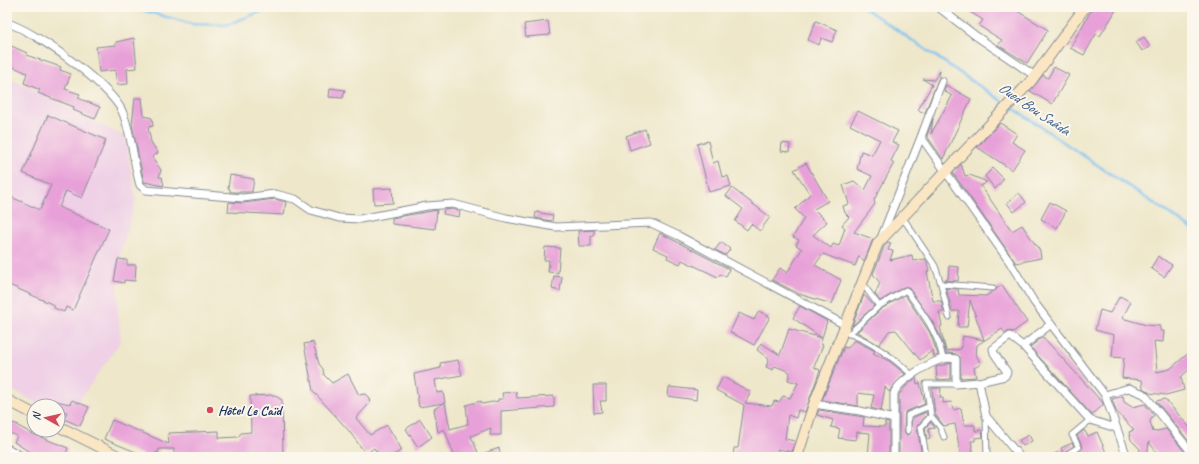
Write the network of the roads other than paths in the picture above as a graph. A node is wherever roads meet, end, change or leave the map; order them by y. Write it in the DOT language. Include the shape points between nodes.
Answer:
graph roads {
  1 [pos="938,7"];
  2 [pos="1085,7"];
  3 [pos="7,23"];
  4 [pos="1033,79"];
  5 [pos="942,81"];
  6 [pos="922,137"];
  7 [pos="946,170"];
  8 [pos="903,218"];
  9 [pos="878,243"];
  10 [pos="861,282"];
  11 [pos="941,284"];
  12 [pos="993,288"];
  13 [pos="879,306"];
  14 [pos="948,317"];
  15 [pos="1051,324"];
  16 [pos="845,330"];
  17 [pos="1024,346"];
  18 [pos="943,359"];
  19 [pos="912,375"];
  20 [pos="979,382"];
  21 [pos="956,384"];
  22 [pos="1106,395"];
  23 [pos="7,400"];
  24 [pos="814,404"];
  25 [pos="930,406"];
  26 [pos="26,410"];
  27 [pos="931,416"];
  28 [pos="986,416"];
  29 [pos="894,419"];
  30 [pos="1090,420"];
  31 [pos="1116,428"];
  32 [pos="66,430"];
  33 [pos="908,431"];
  34 [pos="944,437"];
  35 [pos="7,448"];
  36 [pos="1192,453"];
  37 [pos="926,456"];
  38 [pos="23,457"];
  39 [pos="120,457"];
  40 [pos="797,457"];
  41 [pos="894,457"];
  42 [pos="987,457"];
  43 [pos="1020,457"];
  44 [pos="1071,457"];
  45 [pos="1127,457"];
  1 -- 4 [label="street"];
  2 -- 4 [label="main road"];
  3 -- 16 [label="street" via="75,62 107,91 121,110 140,185 146,190 243,198 280,195 295,199 311,210 339,218 360,219 427,206 453,204 506,218 556,227 651,223 702,248"];
  4 -- 7 [label="main road"];
  5 -- 6 [label="street"];
  6 -- 7 [label="street"];
  6 -- 9 [label="street"];
  7 -- 8 [label="main road"];
  7 -- 15 [label="street"];
  8 -- 9 [label="main road"];
  8 -- 11 [label="street" via="935,266"];
  9 -- 10 [label="main road"];
  10 -- 13 [label="street"];
  10 -- 16 [label="main road"];
  11 -- 12 [label="street"];
  11 -- 14 [label="street"];
  13 -- 16 [label="street"];
  13 -- 18 [label="street" via="906,290 925,316 940,344"];
  15 -- 17 [label="street"];
  15 -- 22 [label="street"];
  16 -- 19 [label="street" via="900,364"];
  16 -- 24 [label="main road"];
  17 -- 20 [label="street" via="1010,336 997,345 993,351 1007,374"];
  17 -- 30 [label="street"];
  18 -- 19 [label="street"];
  18 -- 21 [label="street" via="956,359"];
  19 -- 29 [label="street" via="895,389"];
  20 -- 21 [label="street"];
  20 -- 28 [label="street"];
  21 -- 25 [label="street" via="926,384"];
  22 -- 31 [label="street"];
  22 -- 36 [label="street" via="1129,388 1144,394"];
  23 -- 26 [label="main road"];
  24 -- 29 [label="street"];
  24 -- 40 [label="main road"];
  25 -- 27 [label="street"];
  25 -- 33 [label="street" via="908,414"];
  27 -- 34 [label="street"];
  27 -- 37 [label="street" via="921,427"];
  28 -- 42 [label="street"];
  28 -- 43 [label="street"];
  29 -- 41 [label="street"];
  30 -- 31 [label="street"];
  30 -- 44 [label="street" via="1072,435 1079,447 1069,453"];
  31 -- 45 [label="street"];
  32 -- 39 [label="main road"];
  35 -- 38 [label="street"];
}
